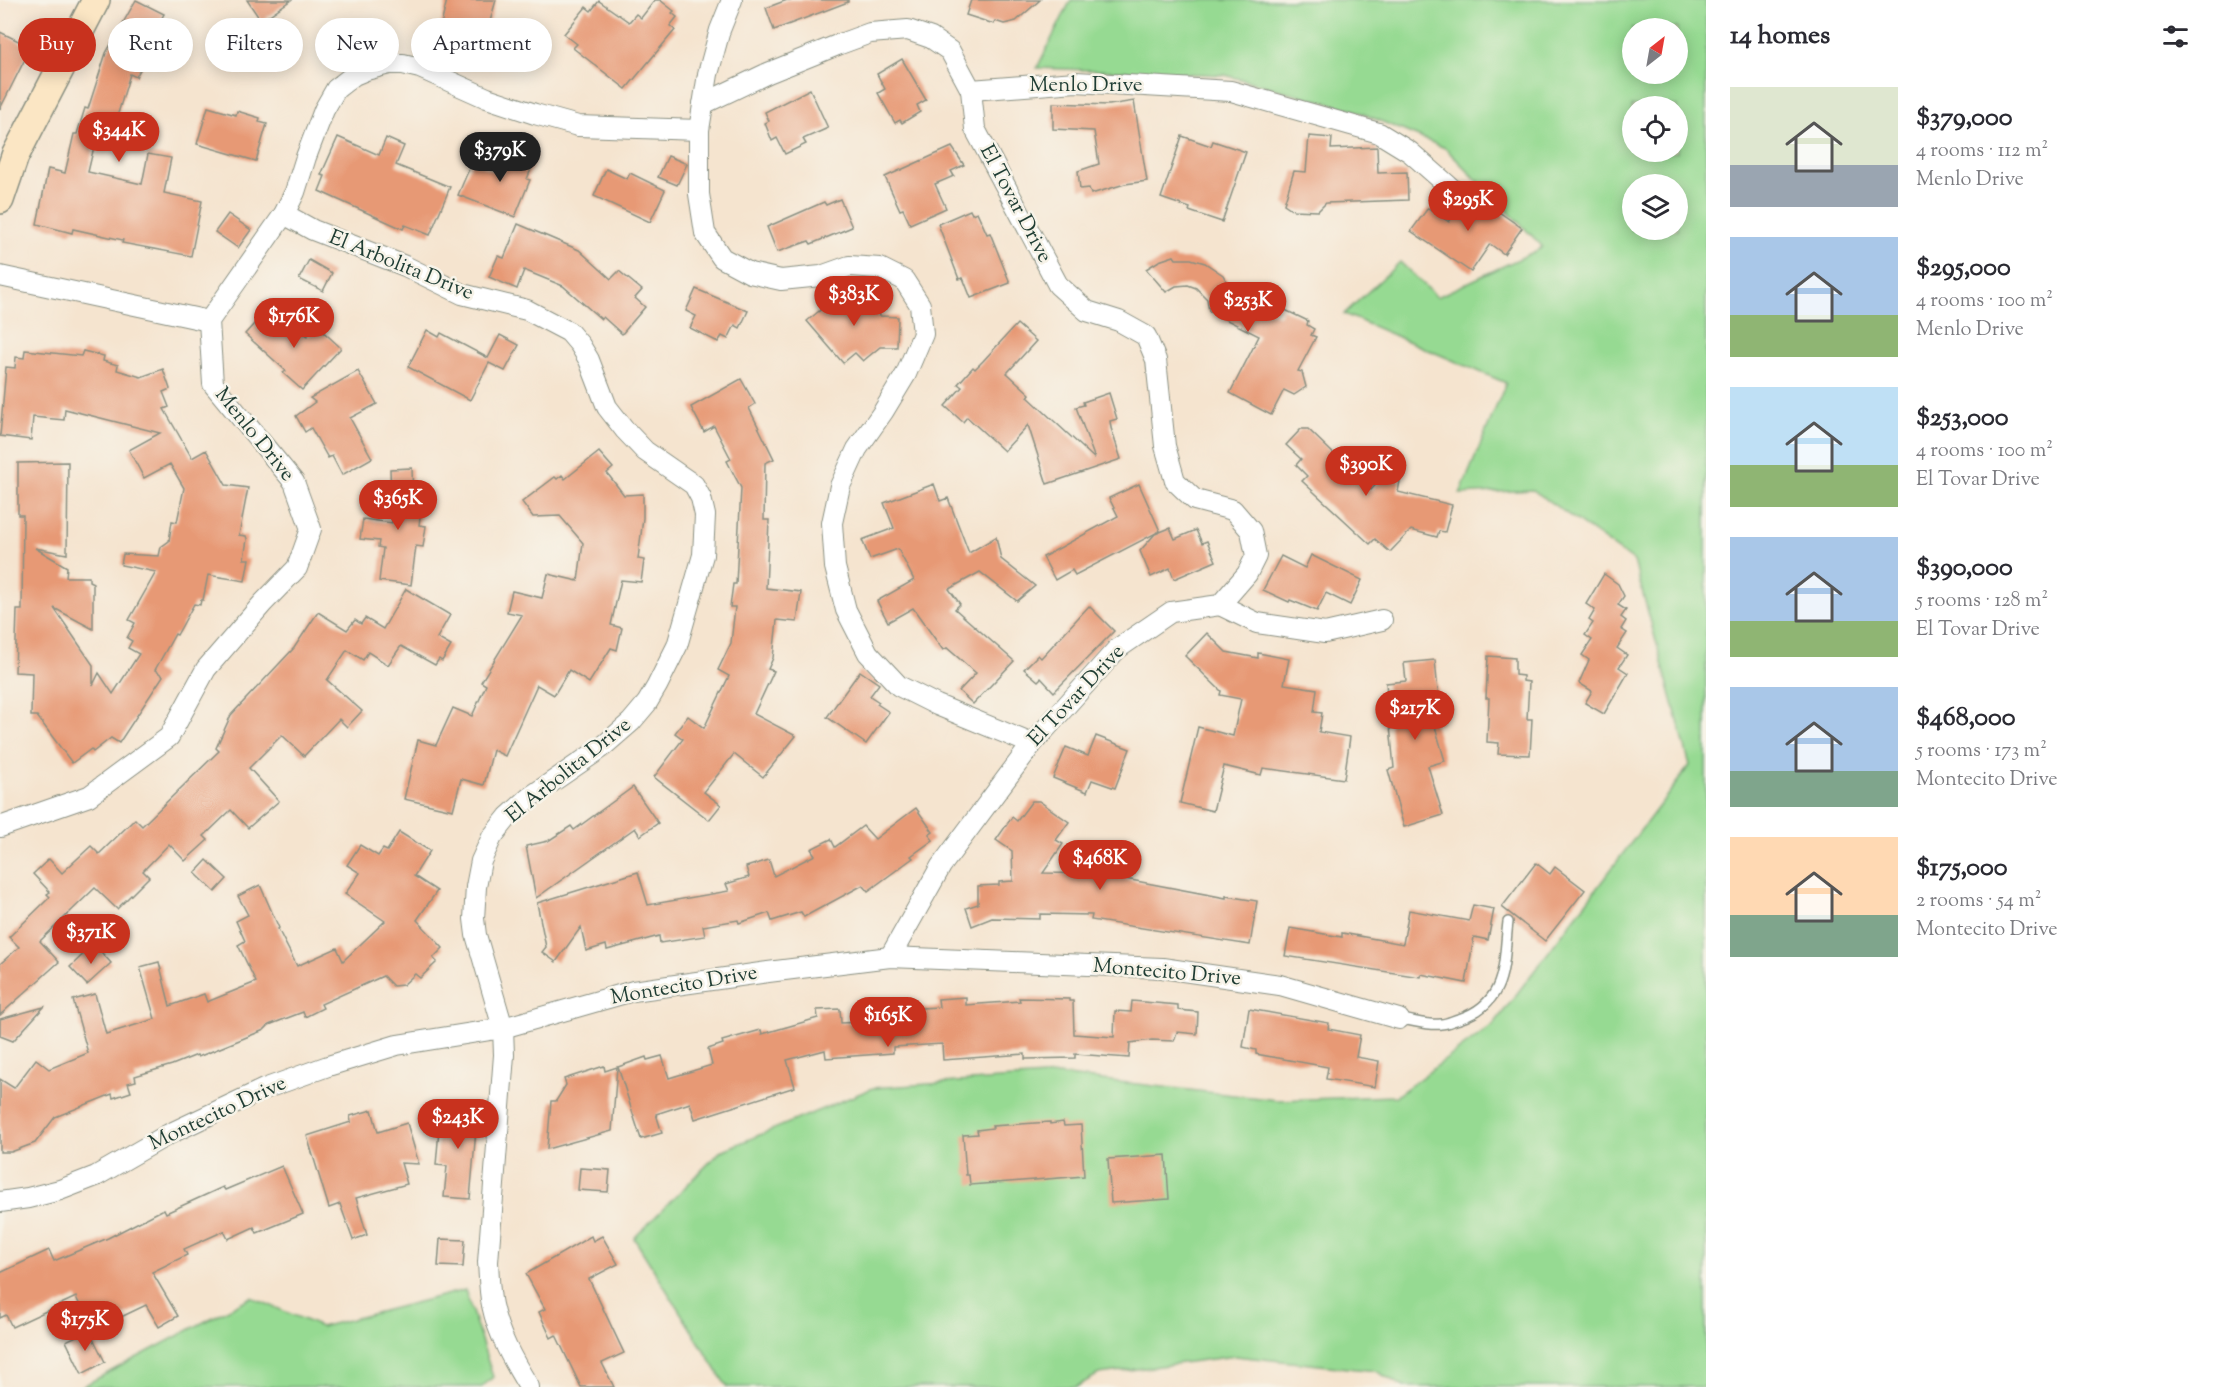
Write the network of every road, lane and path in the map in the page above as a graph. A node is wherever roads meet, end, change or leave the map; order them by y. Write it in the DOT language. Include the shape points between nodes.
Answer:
graph roads {
  1 [pos="96,0"];
  2 [pos="732,0"];
  3 [pos="971,90"];
  4 [pos="703,104"];
  5 [pos="699,130"];
  6 [pos="1451,188"];
  7 [pos="0,200"];
  8 [pos="284,214"];
  9 [pos="0,276"];
  10 [pos="209,321"];
  11 [pos="1220,605"];
  12 [pos="1382,620"];
  13 [pos="1032,744"];
  14 [pos="0,827"];
  15 [pos="1508,922"];
  16 [pos="890,957"];
  17 [pos="1399,1019"];
  18 [pos="503,1028"];
  19 [pos="0,1202"];
  20 [pos="529,1387"];
  1 -- 7 [label="street" via="15,156"];
  2 -- 4 [label="street" via="720,30"];
  3 -- 4 [label="street" via="950,51 931,38 908,30 870,33 768,73"];
  3 -- 6 [label="street, Menlo Drive" via="1076,82 1231,91 1379,133 1410,152"];
  3 -- 11 [label="street, El Tovar Drive" via="975,129 1058,285 1087,311 1119,321 1146,336 1156,360 1165,446 1175,481 1195,500 1233,510 1251,531 1256,556 1247,574"];
  4 -- 5 [label="street"];
  5 -- 8 [label="street" via="579,126 487,98 420,68 389,64 354,75 336,89"];
  5 -- 13 [label="street" via="699,194 705,233 722,258 750,273 781,280 821,276 849,266 880,268 904,280 920,304 923,334 906,374 857,449 840,486 832,523 836,567 846,610 868,653 898,686"];
  8 -- 10 [label="street"];
  8 -- 18 [label="street, El Arbolita Drive" via="462,294 526,310 569,332 589,360 607,407 645,451 693,485 701,498 705,515 703,555 677,645 647,703 600,749 523,803 486,848 476,887 474,919"];
  9 -- 10 [label="street"];
  10 -- 14 [label="street, Menlo Drive" via="213,384 294,482 311,529 297,568 206,669 169,737 89,796"];
  11 -- 12 [label="street" via="1257,623 1325,633"];
  11 -- 13 [label="street, El Tovar Drive" via="1171,612 1117,649"];
  13 -- 16 [label="street, El Tovar Drive" via="941,866"];
  15 -- 17 [label="lane" via="1500,982 1489,1003 1470,1015 1441,1024"];
  16 -- 17 [label="street, Montecito Drive" via="1162,968 1280,985"];
  16 -- 18 [label="street, Montecito Drive" via="633,991"];
  18 -- 19 [label="street, Montecito Drive" via="397,1045 328,1066 264,1089 169,1134 96,1176 60,1190"];
  18 -- 20 [label="street, El Arbolita Drive" via="488,1262 492,1306 505,1346"];
}
